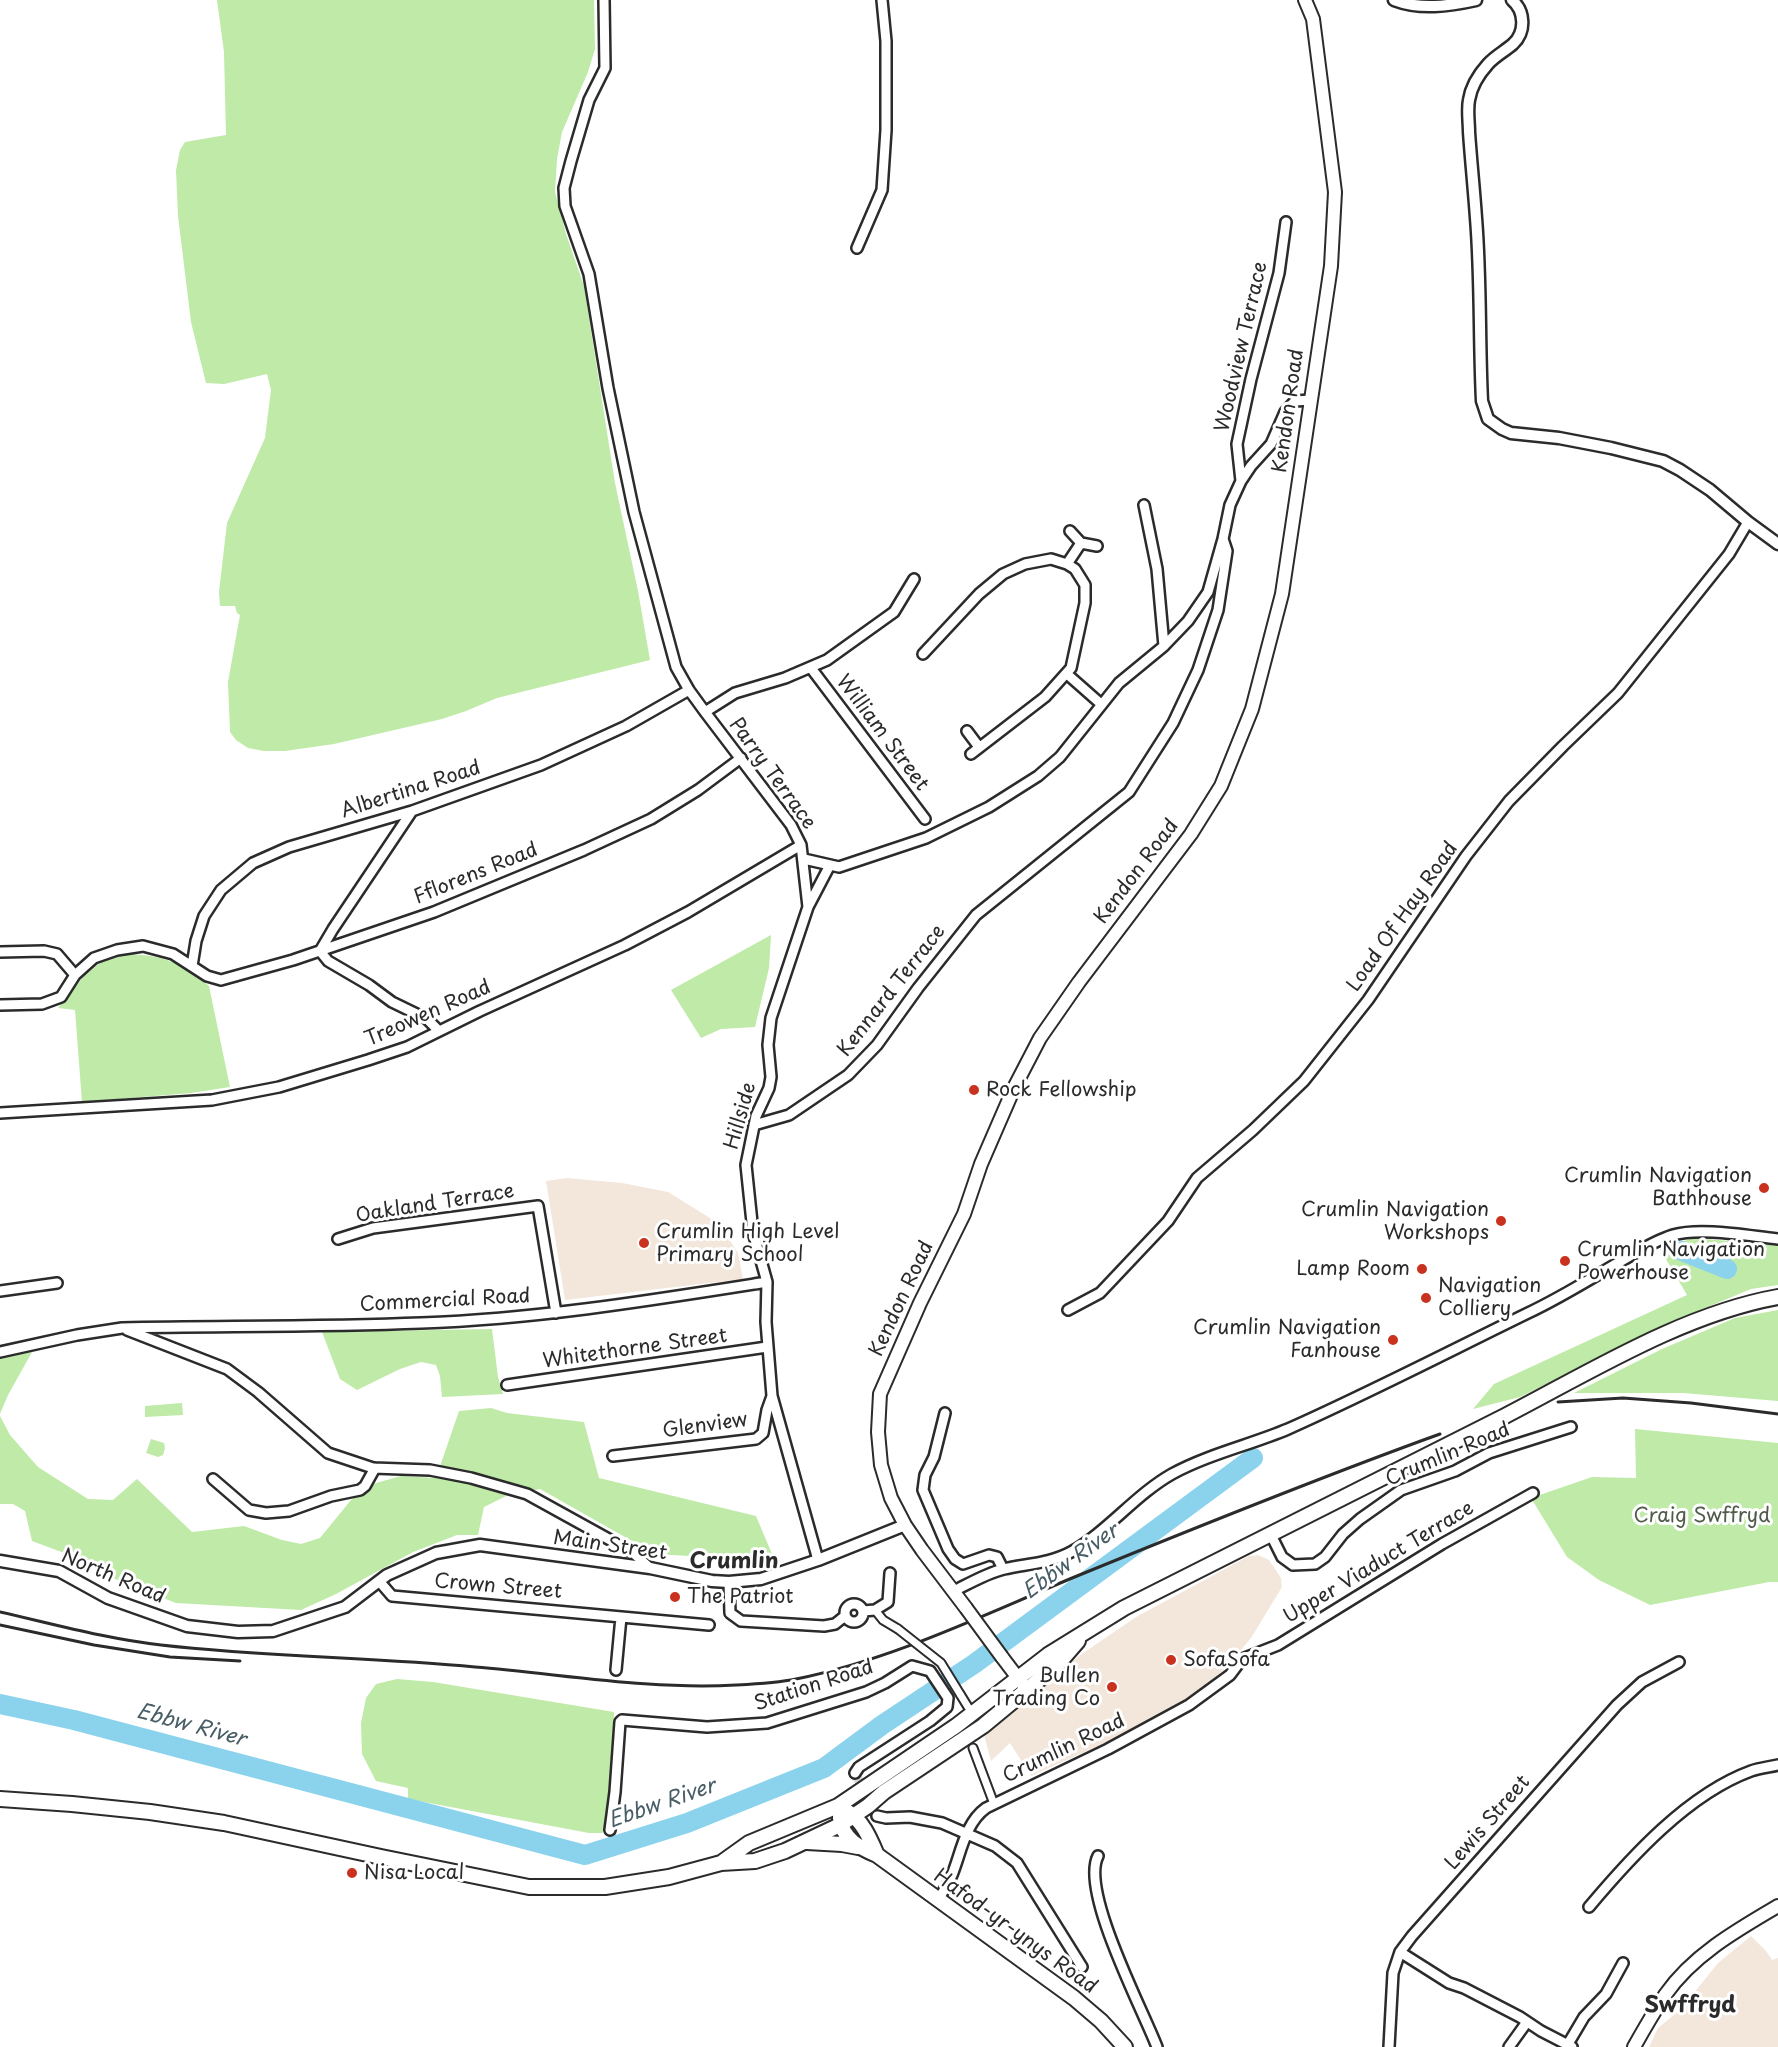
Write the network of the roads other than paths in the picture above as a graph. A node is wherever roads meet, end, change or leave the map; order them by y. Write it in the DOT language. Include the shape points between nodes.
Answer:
graph roads {
  1 [pos="604,0"];
  2 [pos="882,0"];
  3 [pos="1305,0"];
  4 [pos="1394,0"];
  5 [pos="1476,0"];
  6 [pos="1512,0"];
  7 [pos="1286,222"];
  8 [pos="857,248"];
  9 [pos="1311,400"];
  10 [pos="1241,481"];
  11 [pos="1144,505"];
  12 [pos="1748,522"];
  13 [pos="1070,531"];
  14 [pos="1223,539"];
  15 [pos="1081,543"];
  16 [pos="1778,544"];
  17 [pos="1097,546"];
  18 [pos="1067,564"];
  19 [pos="914,579"];
  20 [pos="1164,646"];
  21 [pos="923,654"];
  22 [pos="811,668"];
  23 [pos="1067,674"];
  24 [pos="689,690"];
  25 [pos="1101,704"];
  26 [pos="705,712"];
  27 [pos="967,731"];
  28 [pos="979,747"];
  29 [pos="970,754"];
  30 [pos="741,758"];
  31 [pos="412,811"];
  32 [pos="925,819"];
  33 [pos="801,845"];
  34 [pos="804,860"];
  35 [pos="830,865"];
  36 [pos="808,907"];
  37 [pos="320,951"];
  38 [pos="0,952"];
  39 [pos="192,966"];
  40 [pos="75,975"];
  41 [pos="0,1005"];
  42 [pos="440,1031"];
  43 [pos="0,1113"];
  44 [pos="754,1125"];
  45 [pos="338,1239"];
  46 [pos="1778,1239"];
  47 [pos="767,1282"];
  48 [pos="57,1283"];
  49 [pos="0,1291"];
  50 [pos="1778,1298"];
  51 [pos="1068,1310"];
  52 [pos="556,1313"];
  53 [pos="122,1328"];
  54 [pos="767,1347"];
  55 [pos="0,1352"];
  56 [pos="507,1385"];
  57 [pos="772,1396"];
  58 [pos="945,1413"];
  59 [pos="1571,1427"];
  60 [pos="613,1456"];
  61 [pos="375,1468"];
  62 [pos="213,1479"];
  63 [pos="1533,1493"];
  64 [pos="905,1525"];
  65 [pos="1270,1533"];
  66 [pos="818,1560"];
  67 [pos="0,1561"];
  68 [pos="650,1568"];
  69 [pos="1003,1569"];
  70 [pos="890,1573"];
  71 [pos="379,1581"];
  72 [pos="729,1582"];
  73 [pos="954,1592"];
  74 [pos="874,1610"];
  75 [pos="621,1617"];
  76 [pos="709,1624"];
  77 [pos="1242,1659"];
  78 [pos="1679,1662"];
  79 [pos="616,1671"];
  80 [pos="1023,1684"];
  81 [pos="968,1707"];
  82 [pos="973,1748"];
  83 [pos="1778,1765"];
  84 [pos="855,1773"];
  85 [pos="0,1799"];
  86 [pos="994,1804"];
  87 [pos="838,1806"];
  88 [pos="855,1816"];
  89 [pos="877,1816"];
  90 [pos="840,1825"];
  91 [pos="610,1830"];
  92 [pos="967,1833"];
  93 [pos="804,1842"];
  94 [pos="858,1847"];
  95 [pos="877,1855"];
  96 [pos="1098,1856"];
  97 [pos="721,1863"];
  98 [pos="938,1900"];
  99 [pos="1778,1906"];
  100 [pos="1589,1907"];
  101 [pos="1401,1952"];
  102 [pos="1623,1963"];
  103 [pos="1082,1967"];
  104 [pos="1527,2022"];
  105 [pos="1570,2046"];
  106 [pos="1125,2047"];
  107 [pos="1157,2047"];
  108 [pos="1389,2047"];
  109 [pos="1509,2047"];
  110 [pos="1634,2047"];
  1 -- 24 [label="street, Parry Terrace" via="605,68 589,100 571,162 564,188 565,206 589,274 634,512 672,655"];
  2 -- 8 [label="street" via="886,130 882,190"];
  3 -- 9 [label="main road, Kendon Road" via="1313,19 1335,192 1331,266"];
  4 -- 5 [label="street" via="1427,6"];
  6 -- 12 [label="street" via="1522,13 1518,38 1478,76 1469,102 1482,401 1488,419 1511,433 1559,438 1663,461 1710,490"];
  7 -- 10 [label="street, Woodview Terrace" via="1279,273 1238,444"];
  9 -- 10 [label="street" via="1295,401 1285,412 1271,444"];
  9 -- 64 [label="main road, Kendon Road" via="1282,594 1252,710 1221,786 1191,834 1040,1038 1014,1088 964,1214 880,1394 881,1465"];
  10 -- 14 [label="street" via="1230,505"];
  11 -- 20 [label="street" via="1157,569"];
  12 -- 16 [label="street"];
  12 -- 51 [label="street, Load Of Hay Road" via="1729,554 1618,693 1509,801 1466,856 1368,1000 1304,1082 1197,1178 1168,1221 1100,1293"];
  13 -- 15 [label="street"];
  14 -- 20 [label="street" via="1208,592"];
  14 -- 44 [label="street, Kennard Terrace" via="1227,551 1218,610 1198,670 1173,723 1129,792 976,915 877,1045 848,1075 789,1115"];
  15 -- 17 [label="street"];
  15 -- 18 [label="street"];
  18 -- 21 [label="street" via="1051,559 1003,574"];
  18 -- 23 [label="street" via="1085,585 1085,603"];
  19 -- 22 [label="street" via="894,612"];
  20 -- 25 [label="street" via="1119,683"];
  22 -- 26 [label="street" via="735,693"];
  22 -- 32 [label="street, William Street"];
  23 -- 25 [label="street"];
  23 -- 28 [label="street" via="1045,697"];
  24 -- 26 [label="street, Parry Terrace"];
  24 -- 31 [label="street, Albertina Road" via="626,726 541,765"];
  25 -- 35 [label="street" via="1060,757 989,807 926,838 877,856 840,867"];
  26 -- 30 [label="street, Parry Terrace"];
  27 -- 28 [label="street"];
  28 -- 29 [label="street"];
  30 -- 33 [label="street, Parry Terrace" via="791,825"];
  30 -- 37 [label="street, Fflorens Road" via="651,819 584,850 434,912"];
  31 -- 37 [label="street"];
  31 -- 39 [label="street, Albertina Road" via="289,847 253,863 222,890 204,916"];
  33 -- 34 [label="street, Parry Terrace"];
  33 -- 42 [label="street, Treowen Road" via="625,945"];
  34 -- 35 [label="street"];
  34 -- 36 [label="street, Hillside"];
  35 -- 36 [label="street"];
  36 -- 44 [label="street, Hillside" via="771,1018 771,1077"];
  37 -- 39 [label="street, Fflorens Road" via="221,980"];
  37 -- 42 [label="street" via="328,961 392,1002 427,1019"];
  38 -- 40 [label="street" via="57,954"];
  39 -- 40 [label="street" via="173,954 143,946 94,958"];
  40 -- 41 [label="street" via="61,997 42,1004"];
  42 -- 43 [label="street, Treowen Road" via="407,1047 257,1092 212,1100"];
  44 -- 47 [label="street, Hillside" via="746,1165 753,1232"];
  45 -- 52 [label="street, Oakland Terrace" via="373,1228 538,1206"];
  46 -- 69 [label="street" via="1688,1231 1671,1235 1569,1292 1348,1401 1286,1430 1174,1473 1068,1554"];
  47 -- 52 [label="street, Commercial Road"];
  47 -- 54 [label="street, Hillside"];
  48 -- 49 [label="street"];
  50 -- 65 [label="main road" via="1704,1318 1621,1354"];
  52 -- 53 [label="street, Commercial Road" via="421,1323"];
  53 -- 55 [label="street, Commercial Road"];
  53 -- 61 [label="street" via="227,1369 328,1453"];
  54 -- 56 [label="street, Whitethorne Street"];
  54 -- 57 [label="street, Hillside"];
  57 -- 60 [label="street, Glenview" via="763,1433 756,1439"];
  57 -- 66 [label="street, Hillside"];
  58 -- 69 [label="street" via="934,1457 924,1475 923,1490 955,1559 963,1564 989,1555 997,1557"];
  59 -- 65 [label="street, Crumlin Road" via="1489,1453 1455,1471 1401,1490 1360,1519 1315,1564 1293,1565 1282,1557"];
  61 -- 62 [label="street" via="360,1490 289,1511 266,1513 249,1510"];
  61 -- 68 [label="street" via="430,1470 527,1494 632,1551"];
  63 -- 77 [label="street, Upper Viaduct Terrace" via="1278,1645"];
  64 -- 66 [label="street, Main Street"];
  64 -- 73 [label="main road, Kendon Road"];
  65 -- 80 [label="main road" via="1089,1629 1048,1655"];
  66 -- 72 [label="street, Main Street" via="761,1579"];
  67 -- 71 [label="street, North Road" via="59,1571 108,1598 187,1626 238,1632 273,1631 345,1607"];
  68 -- 71 [label="street, Main Street" via="480,1545 436,1553"];
  68 -- 72 [label="street, Main Street"];
  69 -- 73 [label="street"];
  70 -- 74 [label="street" via="888,1602"];
  71 -- 75 [label="street, Crown Street" via="392,1596"];
  72 -- 74 [label="street" via="730,1613 741,1622 824,1626 845,1616 850,1605 863,1611"];
  73 -- 80 [label="main road, Kendon Road, bridge"];
  74 -- 81 [label="street, bridge" via="941,1663"];
  75 -- 76 [label="street, Crown Street"];
  75 -- 79 [label="street"];
  77 -- 86 [label="street, Crumlin Road" via="1230,1675 1189,1705"];
  78 -- 101 [label="street, Lewis Street" via="1642,1682 1617,1705"];
  80 -- 87 [label="main road"];
  80 -- 88 [label="main road" via="983,1726"];
  82 -- 86 [label="street"];
  83 -- 100 [label="street" via="1751,1771 1709,1792 1627,1862"];
  84 -- 91 [label="street, Station Road" via="939,1715 948,1704 947,1696 927,1668 908,1667 866,1692 758,1725 622,1720"];
  85 -- 97 [label="main road" via="224,1823 536,1887 605,1887 669,1877"];
  86 -- 92 [label="street, Crumlin Road" via="982,1811"];
  87 -- 88 [label="main road, Hafod-yr-ynys Road"];
  87 -- 90 [label="main road"];
  87 -- 97 [label="main road" via="749,1843"];
  88 -- 90 [label="main road"];
  88 -- 95 [label="main road, Hafod-yr-ynys Road"];
  89 -- 92 [label="street" via="910,1817"];
  90 -- 93 [label="main road"];
  90 -- 94 [label="main road, Hafod-yr-ynys Road"];
  92 -- 98 [label="street, Crumlin Road" via="951,1879"];
  92 -- 103 [label="street" via="995,1846 1017,1863"];
  93 -- 94 [label="main road"];
  93 -- 97 [label="main road" via="755,1861"];
  94 -- 95 [label="main road, Hafod-yr-ynys Road"];
  95 -- 98 [label="main road, Hafod-yr-ynys Road"];
  96 -- 107 [label="street" via="1094,1875 1106,1925"];
  98 -- 106 [label="main road, Hafod-yr-ynys Road" via="1083,2004"];
  99 -- 110 [label="main road" via="1724,1938 1696,1961 1666,1994"];
  101 -- 104 [label="street" via="1449,1983"];
  101 -- 108 [label="street, Lewis Street" via="1393,1973"];
  102 -- 105 [label="street" via="1606,1994 1584,2017"];
  104 -- 105 [label="street"];
  104 -- 109 [label="street"];
}
